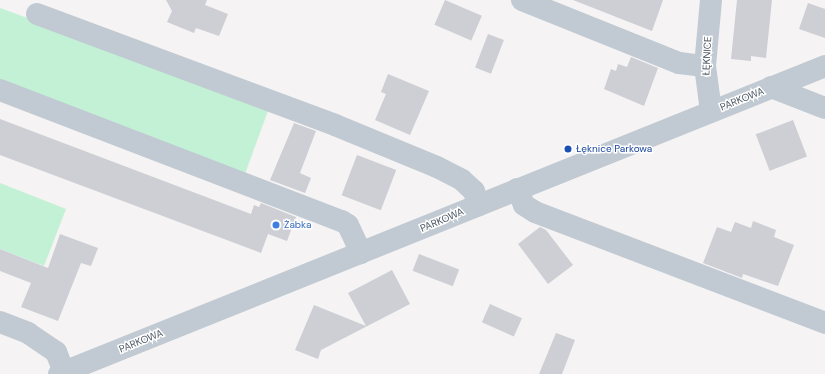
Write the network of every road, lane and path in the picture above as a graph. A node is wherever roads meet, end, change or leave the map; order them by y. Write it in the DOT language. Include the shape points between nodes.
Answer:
graph roads {
  1 [pos="522,0"];
  2 [pos="711,0"];
  3 [pos="37,14"];
  4 [pos="705,66"];
  5 [pos="825,66"];
  6 [pos="771,87"];
  7 [pos="0,90"];
  8 [pos="825,108"];
  9 [pos="711,111"];
  10 [pos="517,189"];
  11 [pos="478,205"];
  12 [pos="361,254"];
  13 [pos="0,322"];
  14 [pos="825,323"];
  15 [pos="61,373"];
  1 -- 4 [label="street" via="679,63"];
  2 -- 4 [label="street, ŁĘKNICE"];
  3 -- 11 [label="street" via="335,125 437,167 462,180 474,191"];
  4 -- 9 [label="street, ŁĘKNICE"];
  5 -- 6 [label="street, PARKOWA"];
  6 -- 8 [label="street"];
  6 -- 9 [label="street, PARKOWA"];
  7 -- 12 [label="street" via="342,221 351,230"];
  9 -- 10 [label="street, PARKOWA"];
  10 -- 11 [label="street, PARKOWA"];
  10 -- 14 [label="street" via="524,205 535,212"];
  11 -- 12 [label="street, PARKOWA"];
  12 -- 15 [label="street, PARKOWA"];
  13 -- 15 [label="street" via="28,333 56,352"];
}
